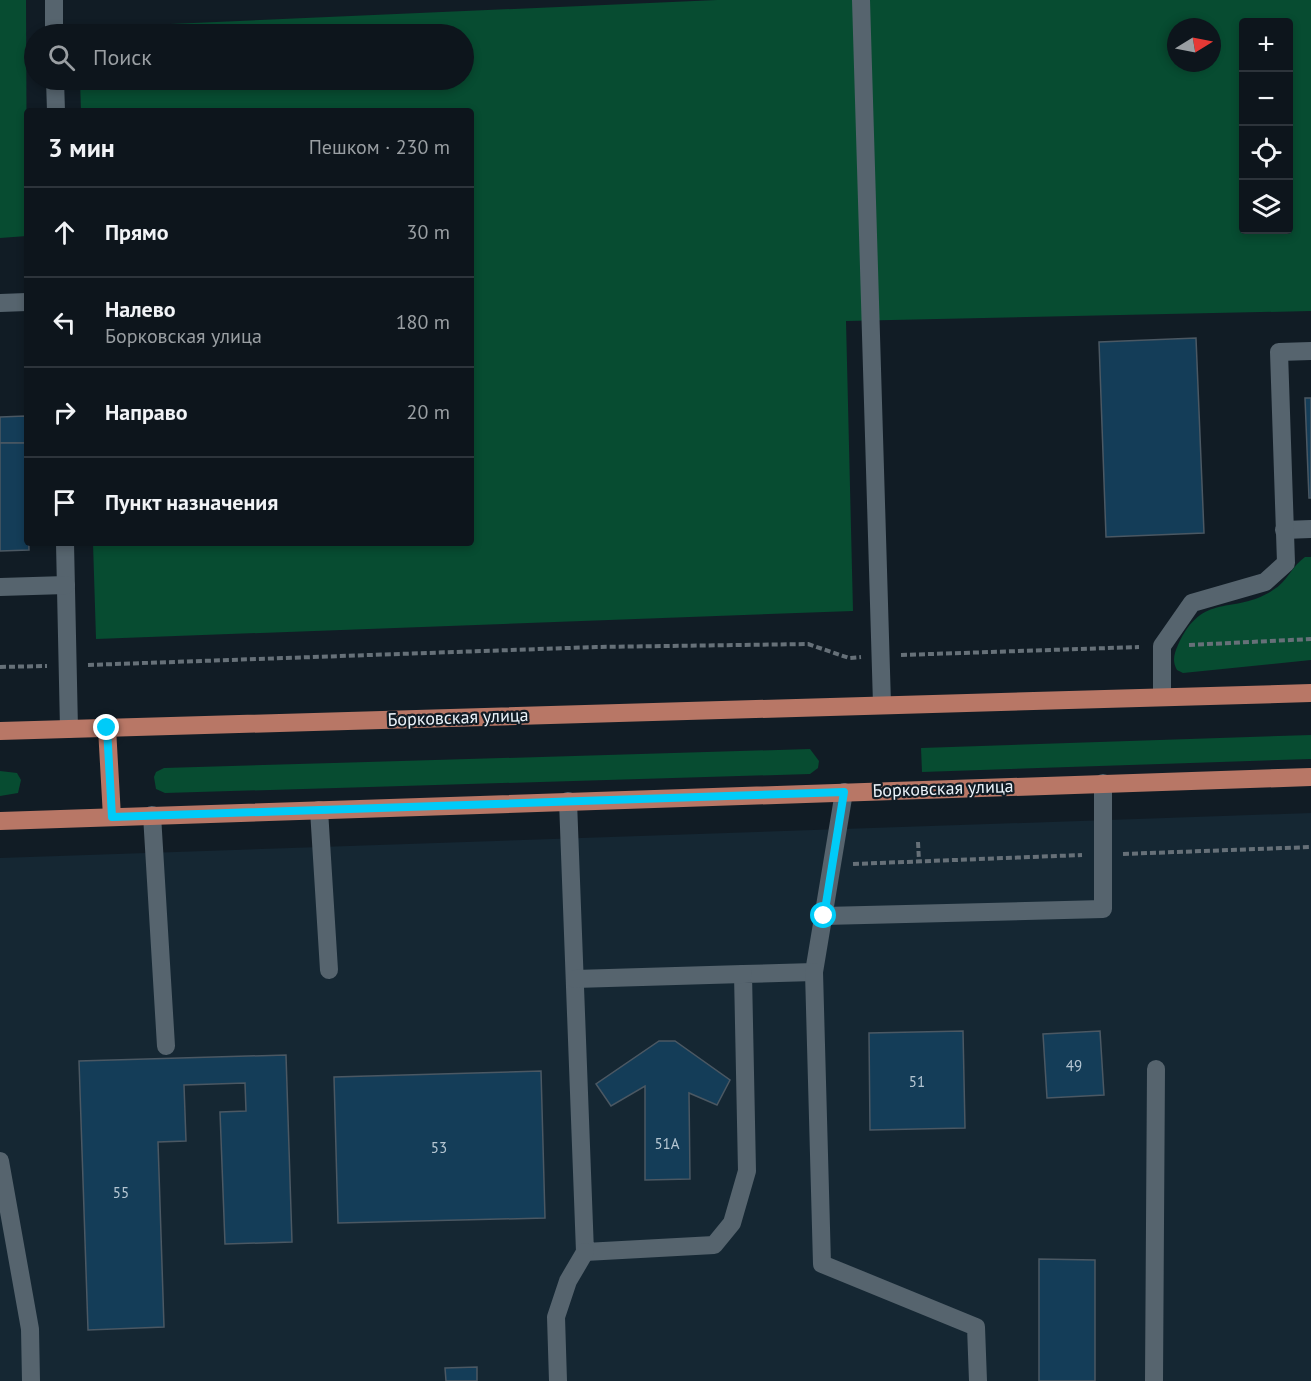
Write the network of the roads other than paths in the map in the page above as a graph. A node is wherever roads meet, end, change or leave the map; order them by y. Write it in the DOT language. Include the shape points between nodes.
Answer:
graph roads {
  1 [pos="54,0"];
  2 [pos="861,0"];
  3 [pos="54,24"];
  4 [pos="55,90"];
  5 [pos="56,108"];
  6 [pos="24,302"];
  7 [pos="0,303"];
  8 [pos="1311,351"];
  9 [pos="1311,529"];
  10 [pos="1284,530"];
  11 [pos="65,546"];
  12 [pos="66,585"];
  13 [pos="0,587"];
  14 [pos="1311,691"];
  15 [pos="1162,696"];
  16 [pos="882,704"];
  17 [pos="107,728"];
  18 [pos="69,729"];
  19 [pos="0,731"];
  20 [pos="1311,777"];
  21 [pos="1103,783"];
  22 [pos="844,792"];
  23 [pos="568,801"];
  24 [pos="319,810"];
  25 [pos="152,815"];
  26 [pos="112,817"];
  27 [pos="0,820"];
  28 [pos="824,916"];
  29 [pos="329,970"];
  30 [pos="814,972"];
  31 [pos="743,974"];
  32 [pos="575,979"];
  33 [pos="166,1046"];
  34 [pos="1156,1069"];
  35 [pos="0,1161"];
  36 [pos="585,1252"];
  37 [pos="31,1381"];
  38 [pos="558,1381"];
  39 [pos="978,1381"];
  40 [pos="1154,1381"];
  1 -- 3 [label="street"];
  2 -- 16 [label="street"];
  4 -- 5 [label="street"];
  6 -- 7 [label="street"];
  8 -- 10 [label="street" via="1280,352"];
  9 -- 10 [label="street"];
  10 -- 15 [label="street" via="1286,563 1265,582 1192,603 1162,646"];
  11 -- 12 [label="street"];
  12 -- 13 [label="street"];
  12 -- 18 [label="street"];
  14 -- 15 [label="main road, Борковская улица"];
  15 -- 16 [label="main road, Борковская улица"];
  16 -- 17 [label="main road, Борковская улица"];
  17 -- 18 [label="main road, Борковская улица"];
  17 -- 26 [label="main road"];
  18 -- 19 [label="main road, Борковская улица"];
  20 -- 21 [label="main road, Борковская улица"];
  21 -- 22 [label="main road, Борковская улица"];
  21 -- 28 [label="street" via="1103,909"];
  22 -- 23 [label="main road, Борковская улица"];
  22 -- 28 [label="street"];
  23 -- 24 [label="main road, Борковская улица"];
  23 -- 32 [label="street"];
  24 -- 25 [label="main road, Борковская улица"];
  24 -- 29 [label="street"];
  25 -- 26 [label="main road, Борковская улица"];
  25 -- 33 [label="street"];
  26 -- 27 [label="main road, Борковская улица"];
  28 -- 30 [label="street"];
  30 -- 31 [label="street"];
  30 -- 39 [label="street" via="822,1264 976,1327"];
  31 -- 32 [label="street"];
  31 -- 36 [label="street" via="747,1171 732,1223 714,1245"];
  32 -- 36 [label="street"];
  34 -- 40 [label="street"];
  35 -- 37 [label="street" via="30,1329"];
  36 -- 38 [label="street" via="568,1281 556,1317"];
}
